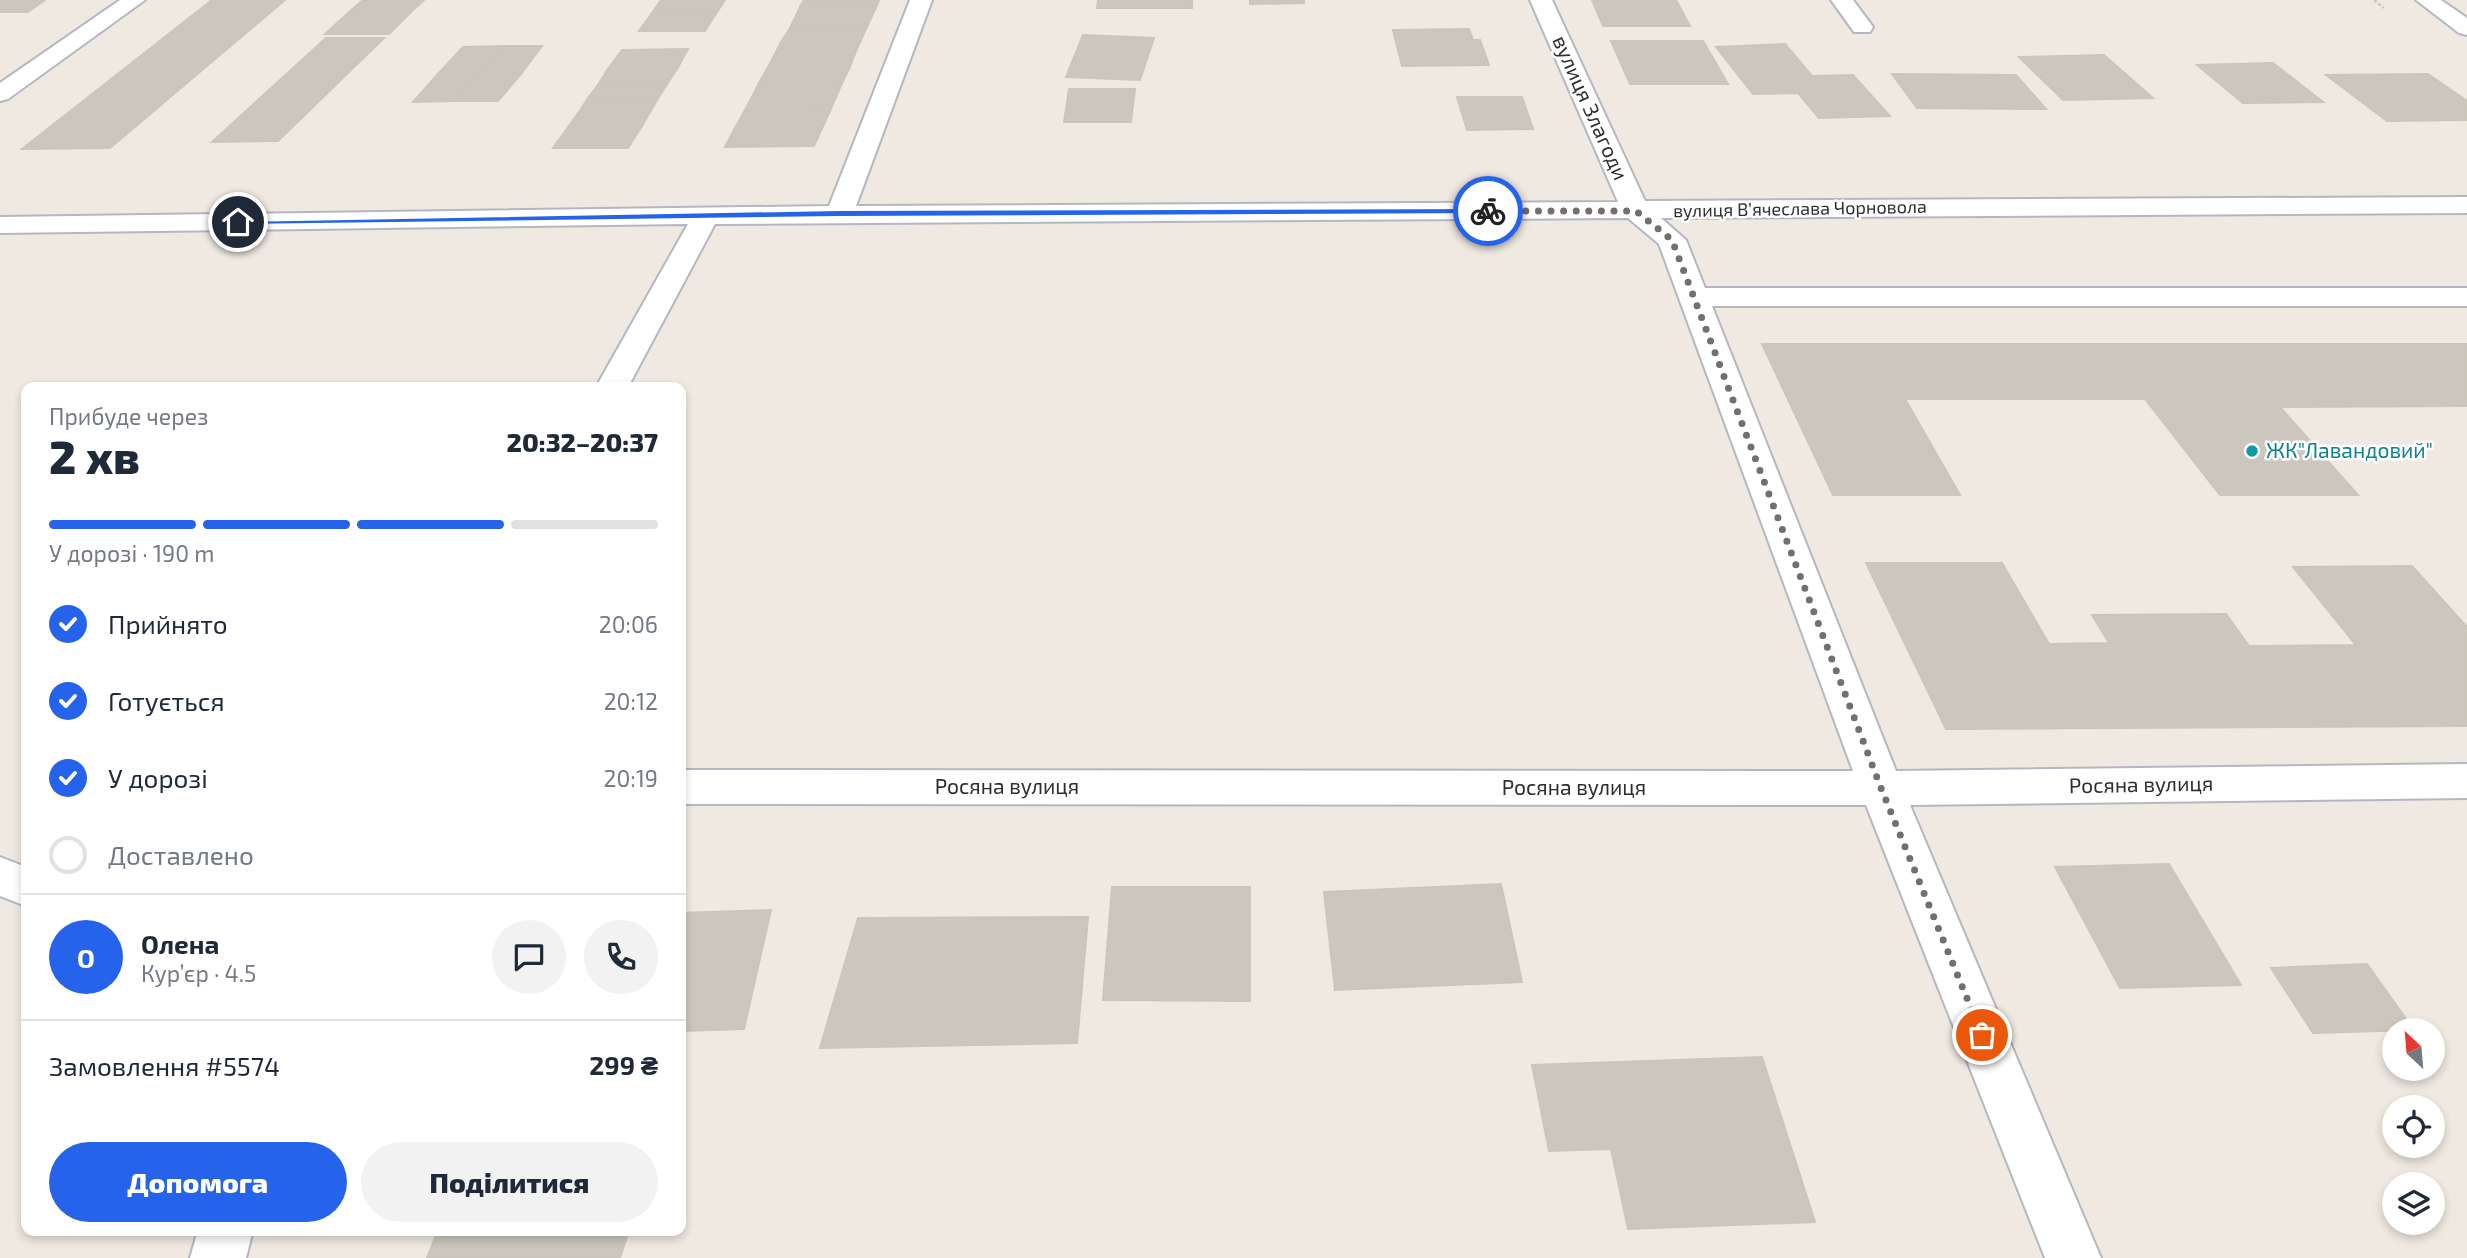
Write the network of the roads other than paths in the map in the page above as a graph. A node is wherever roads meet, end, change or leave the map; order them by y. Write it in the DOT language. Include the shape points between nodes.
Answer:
graph roads {
  1 [pos="134,0"];
  2 [pos="921,0"];
  3 [pos="1541,0"];
  4 [pos="1842,0"];
  5 [pos="2427,0"];
  6 [pos="1862,27"];
  7 [pos="2467,28"];
  8 [pos="0,94"];
  9 [pos="2467,205"];
  10 [pos="1636,211"];
  11 [pos="839,214"];
  12 [pos="706,216"];
  13 [pos="0,225"];
  14 [pos="1693,297"];
  15 [pos="2467,298"];
  16 [pos="615,382"];
  17 [pos="2467,781"];
  18 [pos="686,787"];
  19 [pos="1881,788"];
  20 [pos="0,876"];
  21 [pos="21,885"];
  22 [pos="224,1236"];
  23 [pos="218,1258"];
  24 [pos="2073,1258"];
  1 -- 8 [label="street"];
  2 -- 11 [label="street"];
  3 -- 10 [label="street, вулиця Злагоди"];
  4 -- 6 [label="street"];
  5 -- 7 [label="street"];
  9 -- 10 [label="street, вулиця Вʼячеслава Чорновола"];
  10 -- 11 [label="street, вулиця Вʼячеслава Чорновола"];
  10 -- 14 [label="street, вулиця Злагоди" via="1672,240"];
  11 -- 12 [label="street, вулиця Вʼячеслава Чорновола"];
  12 -- 13 [label="street, вулиця Вʼячеслава Чорновола"];
  12 -- 16 [label="street"];
  14 -- 15 [label="street"];
  14 -- 19 [label="street, вулиця Злагоди"];
  17 -- 19 [label="street, Росяна вулиця"];
  18 -- 19 [label="street, Росяна вулиця"];
  19 -- 24 [label="street, вулиця Злагоди"];
  20 -- 21 [label="street"];
  22 -- 23 [label="street"];
}
